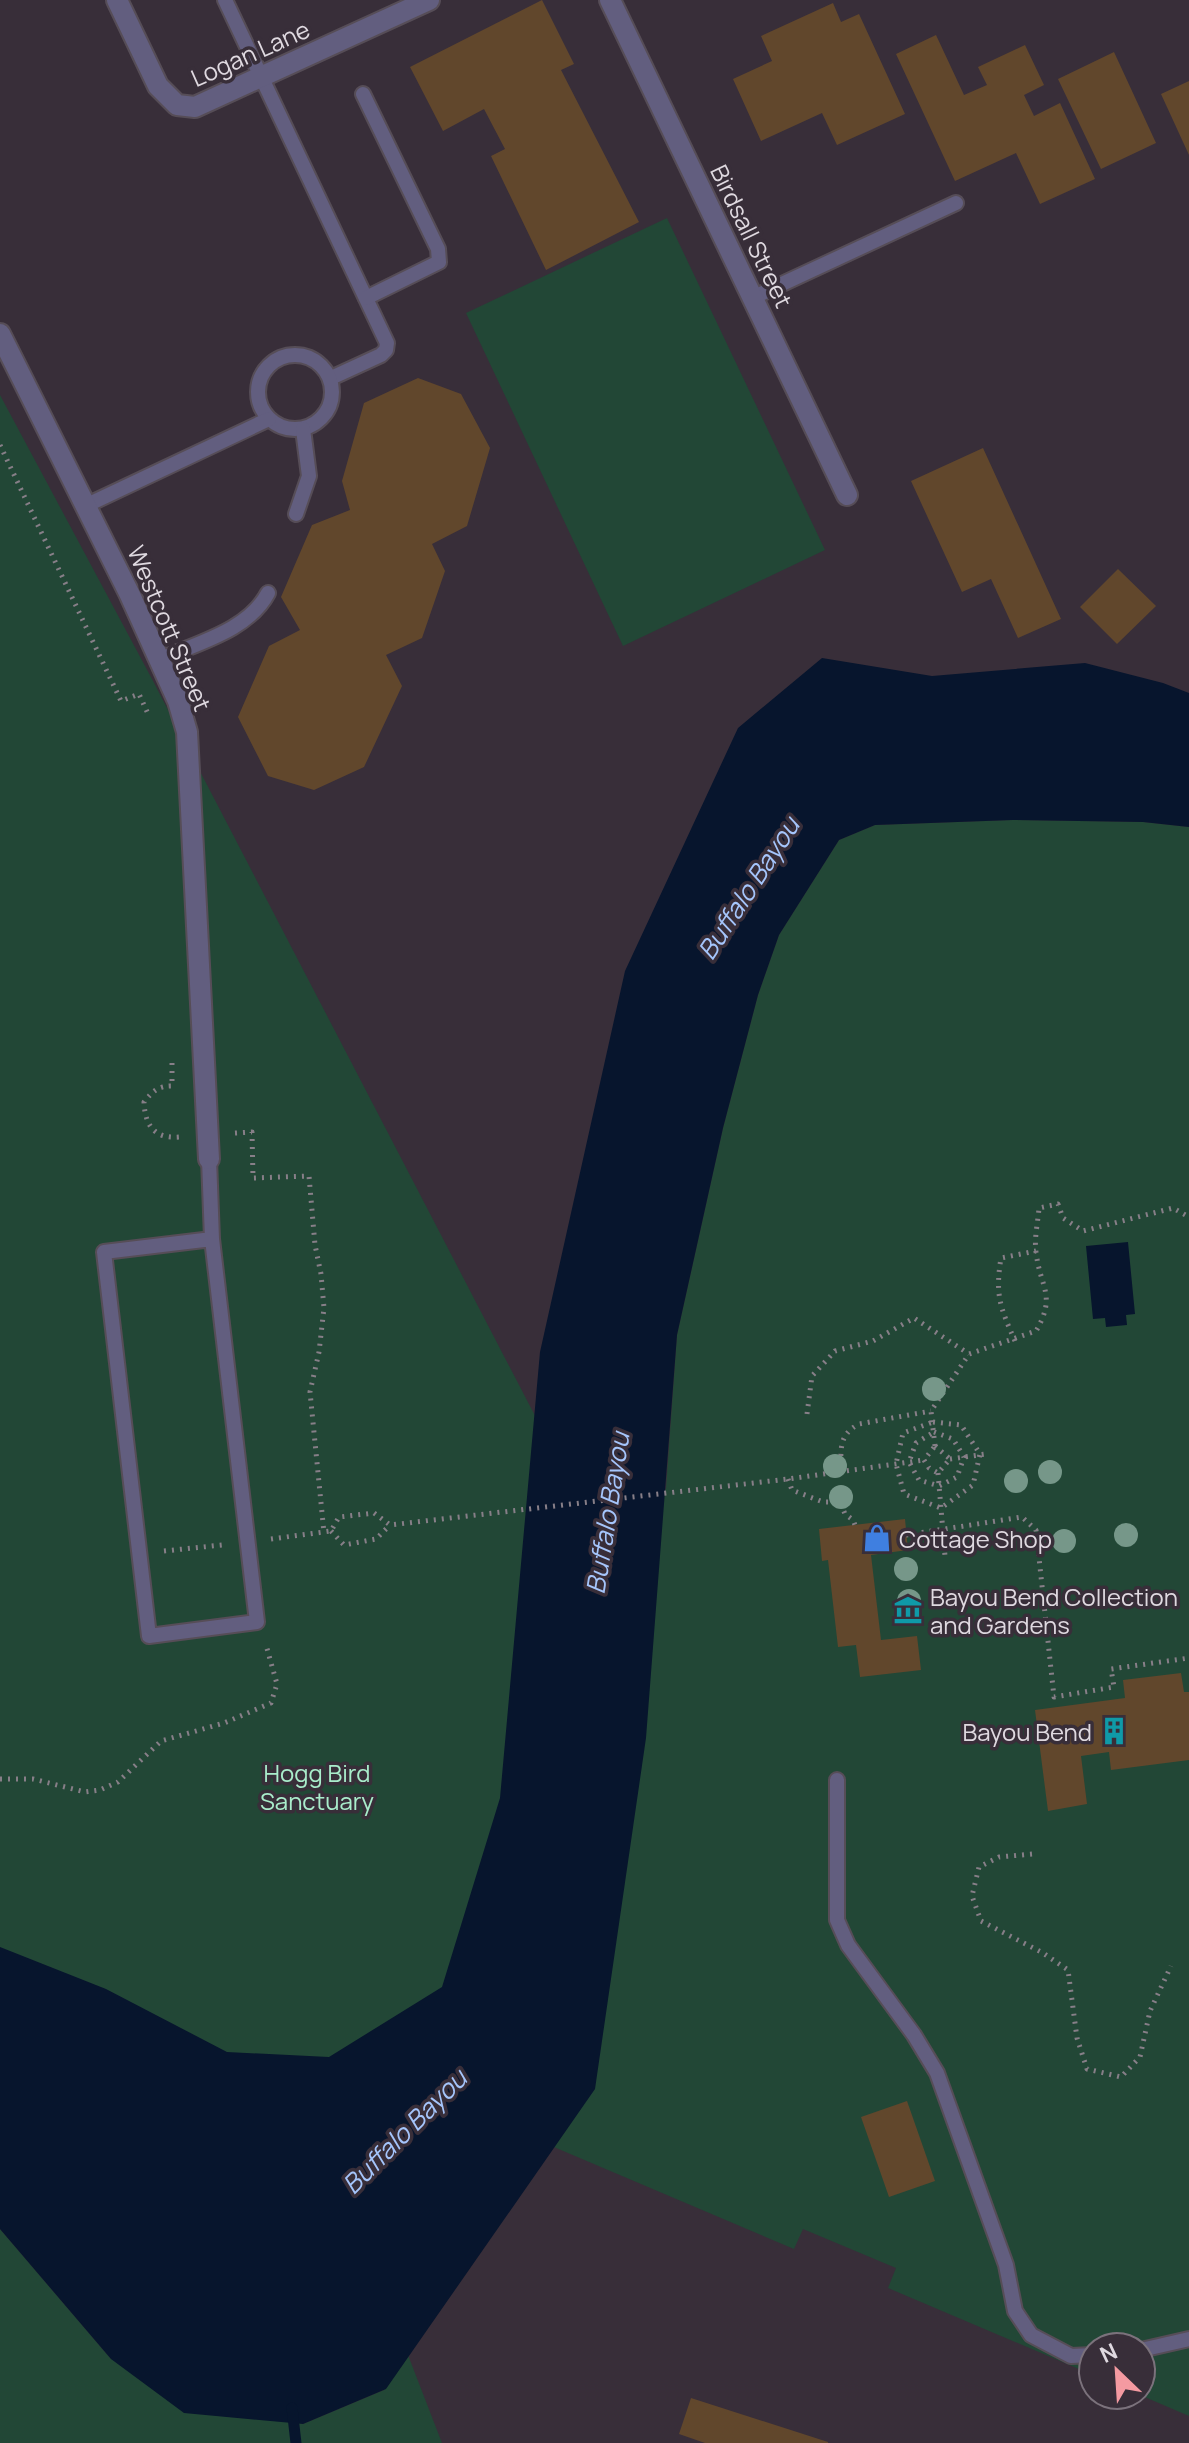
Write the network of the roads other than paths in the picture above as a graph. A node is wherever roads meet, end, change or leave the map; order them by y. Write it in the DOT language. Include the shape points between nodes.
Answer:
graph roads {
  1 [pos="117,0"];
  2 [pos="225,0"];
  3 [pos="429,0"];
  4 [pos="610,0"];
  5 [pos="262,78"];
  6 [pos="363,94"];
  7 [pos="956,203"];
  8 [pos="366,298"];
  9 [pos="752,298"];
  10 [pos="0,334"];
  11 [pos="331,378"];
  12 [pos="269,419"];
  13 [pos="303,429"];
  14 [pos="847,495"];
  15 [pos="87,505"];
  16 [pos="296,514"];
  17 [pos="268,593"];
  18 [pos="159,660"];
  19 [pos="209,1159"];
  20 [pos="212,1239"];
  21 [pos="837,1780"];
  22 [pos="1189,2339"];
  23 [pos="1157,2346"];
  24 [pos="1077,2356"];
  1 -- 5 [label="street, Logan Lane" via="158,86 177,105 207,104"];
  2 -- 5 [label="lane"];
  3 -- 5 [label="street, Logan Lane"];
  4 -- 9 [label="street, Birdsall Street"];
  5 -- 8 [label="lane"];
  6 -- 8 [label="lane" via="438,249 439,262"];
  7 -- 9 [label="lane"];
  8 -- 11 [label="lane" via="386,350"];
  9 -- 14 [label="street, Birdsall Street"];
  10 -- 15 [label="street, Westcott Street"];
  11 -- 12 [label="lane" via="314,359 277,359 258,388"];
  11 -- 13 [label="lane" via="333,392 325,416"];
  12 -- 13 [label="lane" via="290,430"];
  12 -- 15 [label="lane"];
  13 -- 16 [label="lane" via="309,476"];
  15 -- 18 [label="street, Westcott Street"];
  17 -- 18 [label="lane" via="260,609 243,622"];
  18 -- 19 [label="street, Westcott Street" via="187,732"];
  19 -- 20 [label="lane"];
  20 -- 20 [label="lane" via="257,1622 149,1636 104,1252"];
  21 -- 24 [label="lane" via="837,1920 848,1945 937,2073 1006,2265 1015,2311 1031,2335"];
  22 -- 23 [label="lane"];
}
